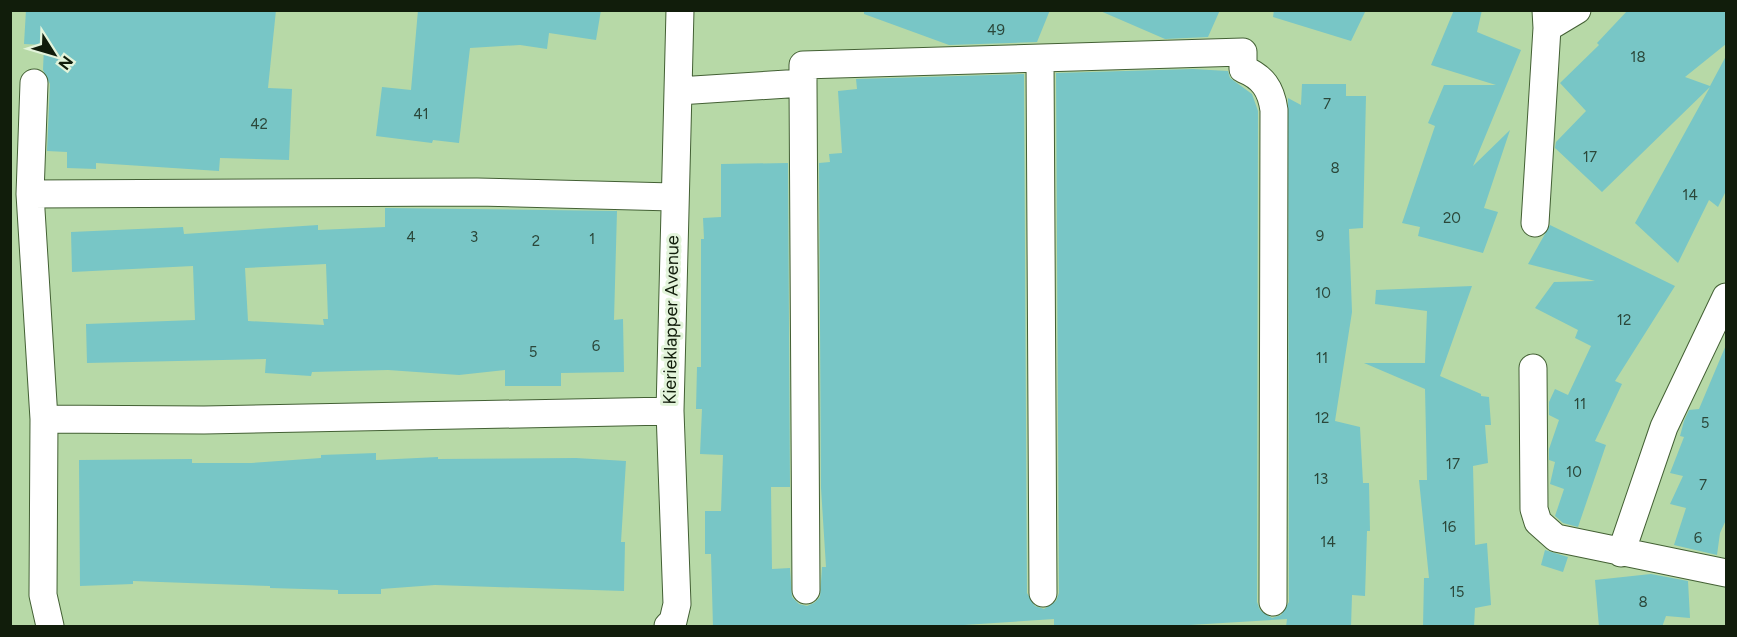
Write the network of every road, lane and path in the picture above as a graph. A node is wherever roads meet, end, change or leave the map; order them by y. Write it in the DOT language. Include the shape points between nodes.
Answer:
graph roads {
  1 [pos="680,10"];
  2 [pos="1577,10"];
  3 [pos="1547,19"];
  4 [pos="1040,60"];
  5 [pos="34,83"];
  6 [pos="803,83"];
  7 [pos="678,91"];
  8 [pos="30,194"];
  9 [pos="673,197"];
  10 [pos="1534,223"];
  11 [pos="1726,297"];
  12 [pos="1533,368"];
  13 [pos="670,411"];
  14 [pos="44,419"];
  15 [pos="1621,553"];
  16 [pos="1726,573"];
  17 [pos="806,590"];
  18 [pos="1043,593"];
  19 [pos="1273,602"];
  20 [pos="50,627"];
  21 [pos="668,627"];
  1 -- 7 [label="street, Kierieklapper Avenue"];
  2 -- 3 [label="street"];
  3 -- 10 [label="street"];
  4 -- 6 [label="street" via="803,65"];
  4 -- 18 [label="street"];
  4 -- 19 [label="street" via="1243,52 1243,69 1258,76 1269,88 1274,110"];
  5 -- 8 [label="street"];
  6 -- 7 [label="street"];
  6 -- 17 [label="street"];
  7 -- 9 [label="street, Kierieklapper Avenue"];
  8 -- 9 [label="street" via="477,192"];
  8 -- 14 [label="street"];
  9 -- 13 [label="street, Kierieklapper Avenue"];
  11 -- 15 [label="street" via="1664,426"];
  12 -- 15 [label="street" via="1534,509 1538,522 1556,538"];
  13 -- 14 [label="street" via="204,420"];
  13 -- 21 [label="street, Kierieklapper Avenue" via="677,604"];
  14 -- 20 [label="street" via="42,585"];
  15 -- 16 [label="street"];
}
